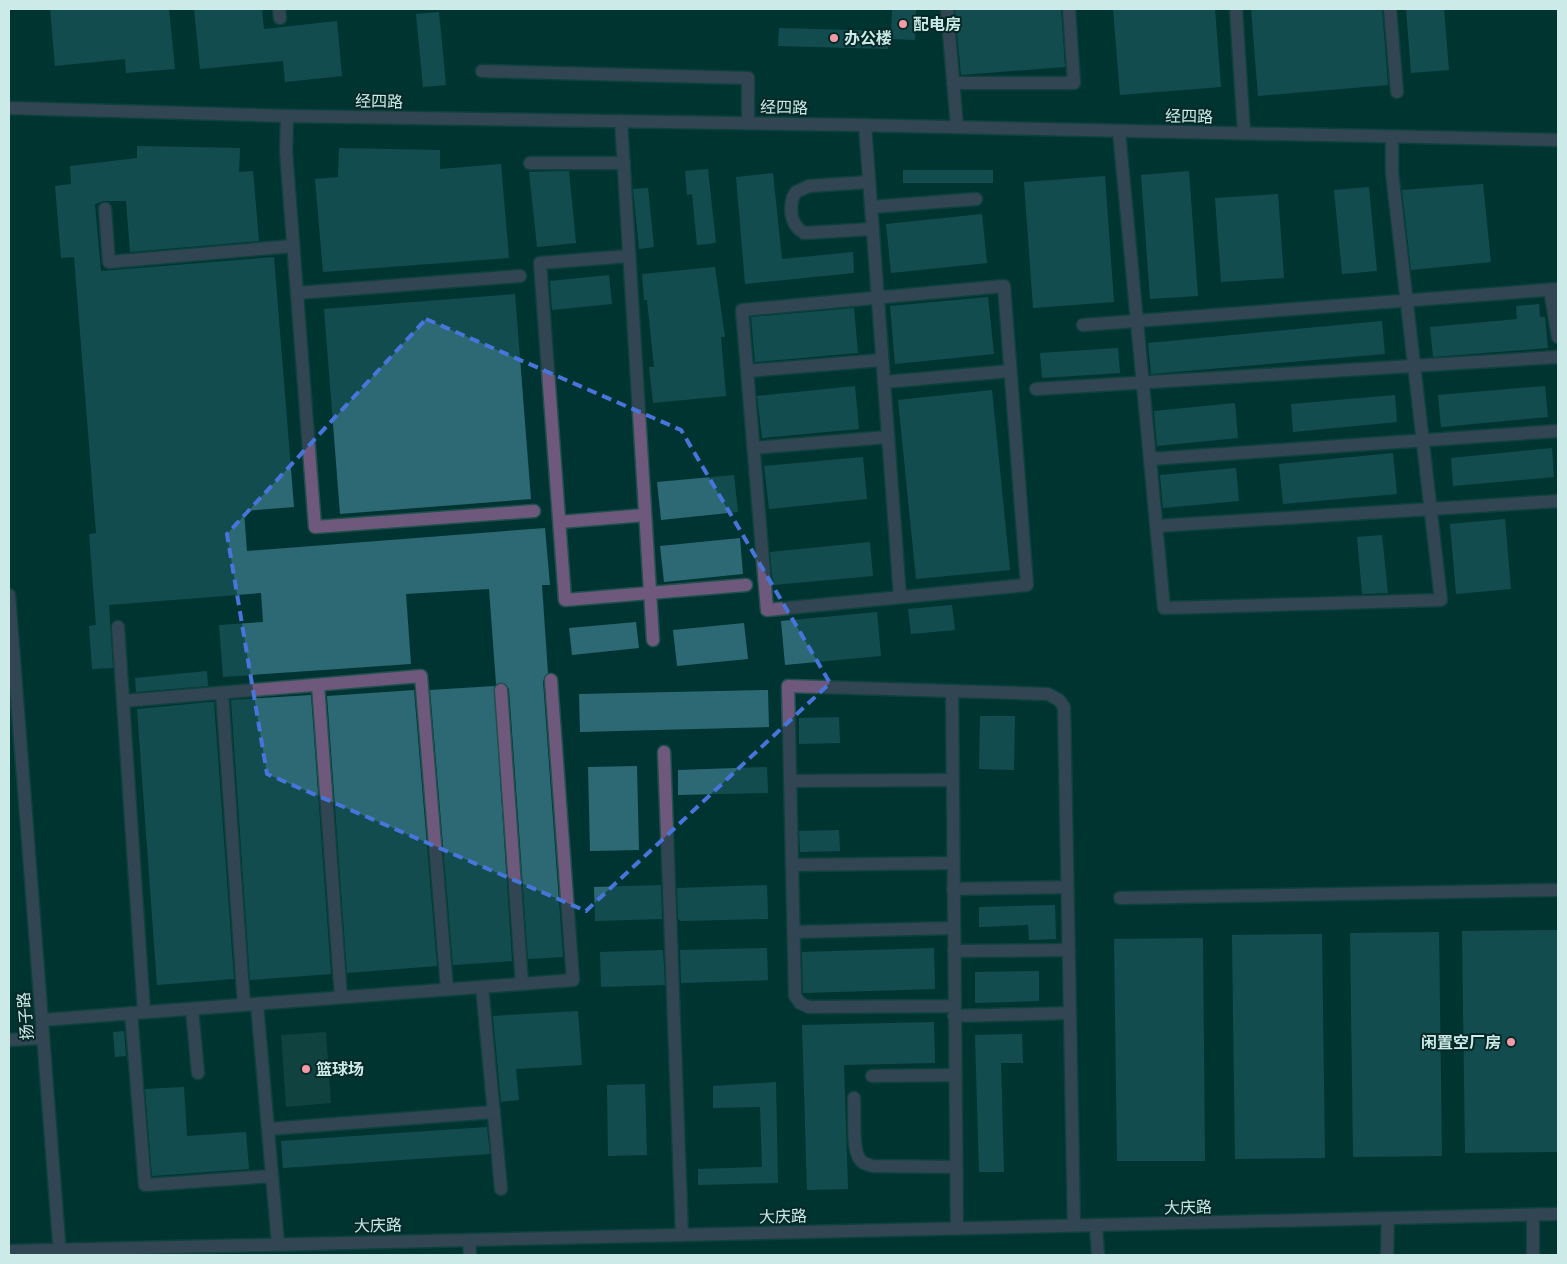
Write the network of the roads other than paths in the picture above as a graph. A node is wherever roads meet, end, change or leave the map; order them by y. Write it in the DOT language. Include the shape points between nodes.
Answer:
graph roads {
  1 [pos="947,9"];
  2 [pos="1069,9"];
  3 [pos="1236,9"];
  4 [pos="1390,9"];
  5 [pos="482,70"];
  6 [pos="953,82"];
  7 [pos="1397,92"];
  8 [pos="9,108"];
  9 [pos="287,116"];
  10 [pos="621,121"];
  11 [pos="748,123"];
  12 [pos="865,125"];
  13 [pos="957,127"];
  14 [pos="1119,131"];
  15 [pos="1244,133"];
  16 [pos="1392,136"];
  17 [pos="1558,140"];
  18 [pos="530,163"];
  19 [pos="624,163"];
  20 [pos="869,182"];
  21 [pos="976,199"];
  22 [pos="871,207"];
  23 [pos="105,210"];
  24 [pos="872,229"];
  25 [pos="294,246"];
  26 [pos="629,256"];
  27 [pos="520,276"];
  28 [pos="1554,289"];
  29 [pos="297,293"];
  30 [pos="878,297"];
  31 [pos="1407,300"];
  32 [pos="1137,321"];
  33 [pos="1083,325"];
  34 [pos="1558,337"];
  35 [pos="1558,358"];
  36 [pos="882,360"];
  37 [pos="1414,366"];
  38 [pos="748,371"];
  39 [pos="1010,371"];
  40 [pos="884,382"];
  41 [pos="1143,383"];
  42 [pos="1036,389"];
  43 [pos="1558,431"];
  44 [pos="888,437"];
  45 [pos="1423,440"];
  46 [pos="754,448"];
  47 [pos="1150,459"];
  48 [pos="1558,501"];
  49 [pos="1430,509"];
  50 [pos="534,511"];
  51 [pos="645,515"];
  52 [pos="560,522"];
  53 [pos="1157,526"];
  54 [pos="746,585"];
  55 [pos="650,593"];
  56 [pos="9,595"];
  57 [pos="900,597"];
  58 [pos="118,627"];
  59 [pos="653,640"];
  60 [pos="551,680"];
  61 [pos="318,685"];
  62 [pos="501,690"];
  63 [pos="952,691"];
  64 [pos="222,693"];
  65 [pos="123,701"];
  66 [pos="664,752"];
  67 [pos="952,780"];
  68 [pos="790,781"];
  69 [pos="953,863"];
  70 [pos="792,866"];
  71 [pos="1067,888"];
  72 [pos="953,889"];
  73 [pos="1558,890"];
  74 [pos="1120,898"];
  75 [pos="954,928"];
  76 [pos="794,932"];
  77 [pos="1069,950"];
  78 [pos="954,951"];
  79 [pos="522,984"];
  80 [pos="482,987"];
  81 [pos="447,989"];
  82 [pos="341,997"];
  83 [pos="250,1004"];
  84 [pos="192,1008"];
  85 [pos="954,1011"];
  86 [pos="137,1013"];
  87 [pos="1070,1013"];
  88 [pos="42,1020"];
  89 [pos="43,1038"];
  90 [pos="9,1040"];
  91 [pos="198,1073"];
  92 [pos="955,1075"];
  93 [pos="872,1076"];
  94 [pos="854,1098"];
  95 [pos="494,1112"];
  96 [pos="268,1129"];
  97 [pos="956,1167"];
  98 [pos="272,1176"];
  99 [pos="501,1189"];
  100 [pos="1558,1214"];
  101 [pos="1533,1215"];
  102 [pos="1388,1218"];
  103 [pos="1096,1225"];
  104 [pos="1074,1226"];
  105 [pos="957,1228"];
  106 [pos="682,1234"];
  107 [pos="469,1240"];
  108 [pos="278,1244"];
  109 [pos="9,1251"];
  110 [pos="60,1252"];
  111 [pos="470,1255"];
  112 [pos="1098,1255"];
  113 [pos="1387,1255"];
  114 [pos="1532,1255"];
  1 -- 6 [label="street"];
  2 -- 6 [label="street" via="1074,83"];
  3 -- 15 [label="street"];
  4 -- 7 [label="street"];
  5 -- 11 [label="street" via="748,78"];
  6 -- 13 [label="street"];
  8 -- 9 [label="street, 经四路"];
  9 -- 10 [label="street, 经四路"];
  9 -- 25 [label="street" via="286,151"];
  10 -- 11 [label="street, 经四路"];
  10 -- 19 [label="street"];
  11 -- 12 [label="street, 经四路"];
  12 -- 13 [label="street, 经四路"];
  12 -- 20 [label="street"];
  13 -- 14 [label="street, 经四路"];
  14 -- 15 [label="street, 经四路"];
  14 -- 32 [label="street"];
  15 -- 16 [label="street, 经四路"];
  16 -- 17 [label="street, 经四路"];
  16 -- 31 [label="street" via="1392,173"];
  18 -- 19 [label="street"];
  19 -- 26 [label="street"];
  20 -- 22 [label="street"];
  20 -- 24 [label="street" via="803,188 793,197 791,215 798,230 804,233"];
  21 -- 22 [label="street"];
  22 -- 24 [label="street"];
  23 -- 25 [label="street" via="109,262"];
  24 -- 30 [label="street"];
  25 -- 29 [label="street"];
  26 -- 51 [label="street"];
  26 -- 52 [label="street" via="540,263"];
  27 -- 29 [label="street"];
  28 -- 31 [label="street"];
  28 -- 34 [label="street"];
  29 -- 50 [label="street" via="315,527"];
  30 -- 36 [label="street"];
  30 -- 38 [label="street" via="742,310"];
  30 -- 39 [label="street" via="1004,286"];
  31 -- 32 [label="street"];
  31 -- 37 [label="street"];
  32 -- 33 [label="street"];
  32 -- 41 [label="street"];
  35 -- 37 [label="street"];
  36 -- 38 [label="street"];
  36 -- 40 [label="street"];
  37 -- 41 [label="street"];
  37 -- 45 [label="street"];
  38 -- 46 [label="street"];
  39 -- 40 [label="street"];
  39 -- 57 [label="street" via="1027,585"];
  40 -- 44 [label="street"];
  41 -- 42 [label="street"];
  41 -- 47 [label="street"];
  43 -- 45 [label="street"];
  44 -- 46 [label="street"];
  44 -- 57 [label="street"];
  45 -- 47 [label="street"];
  45 -- 49 [label="street"];
  46 -- 57 [label="street" via="767,610"];
  47 -- 53 [label="street"];
  48 -- 49 [label="street"];
  49 -- 53 [label="street"];
  49 -- 53 [label="street" via="1441,600 1164,608"];
  51 -- 52 [label="street"];
  51 -- 55 [label="street"];
  52 -- 55 [label="street" via="565,600"];
  54 -- 55 [label="street"];
  55 -- 59 [label="street"];
  56 -- 88 [label="street, 扬子路"];
  58 -- 65 [label="street"];
  60 -- 79 [label="street" via="573,980"];
  61 -- 64 [label="street"];
  61 -- 81 [label="street" via="422,676"];
  61 -- 82 [label="street"];
  62 -- 79 [label="street"];
  63 -- 67 [label="street"];
  63 -- 68 [label="street" via="788,686"];
  63 -- 71 [label="street" via="1048,694 1064,707"];
  64 -- 65 [label="street"];
  64 -- 83 [label="street"];
  65 -- 86 [label="street"];
  66 -- 106 [label="street"];
  67 -- 68 [label="street"];
  67 -- 69 [label="street"];
  68 -- 70 [label="street"];
  69 -- 70 [label="street"];
  69 -- 72 [label="street"];
  70 -- 76 [label="street"];
  71 -- 72 [label="street"];
  71 -- 77 [label="street"];
  72 -- 75 [label="street"];
  73 -- 74 [label="street"];
  75 -- 76 [label="street"];
  75 -- 78 [label="street"];
  76 -- 85 [label="street" via="795,996 800,1003 809,1006"];
  77 -- 78 [label="street"];
  77 -- 87 [label="street"];
  78 -- 85 [label="street"];
  79 -- 80 [label="street"];
  80 -- 81 [label="street"];
  80 -- 95 [label="street"];
  81 -- 82 [label="street"];
  82 -- 83 [label="street"];
  83 -- 84 [label="street"];
  83 -- 96 [label="street"];
  84 -- 86 [label="street"];
  84 -- 91 [label="street"];
  85 -- 87 [label="street"];
  85 -- 92 [label="street"];
  86 -- 88 [label="street"];
  86 -- 98 [label="street" via="144,1184"];
  87 -- 104 [label="street"];
  88 -- 89 [label="street, 扬子路"];
  89 -- 90 [label="street"];
  89 -- 110 [label="street, 扬子路"];
  92 -- 93 [label="street"];
  92 -- 97 [label="street"];
  94 -- 97 [label="street" via="856,1146 858,1157 864,1163 872,1166"];
  95 -- 96 [label="street"];
  95 -- 99 [label="street"];
  96 -- 98 [label="street"];
  97 -- 105 [label="street"];
  98 -- 108 [label="street"];
  100 -- 101 [label="street, 大庆路"];
  101 -- 102 [label="street, 大庆路"];
  101 -- 114 [label="street"];
  102 -- 103 [label="street, 大庆路"];
  102 -- 113 [label="street"];
  103 -- 104 [label="street, 大庆路"];
  103 -- 112 [label="street"];
  104 -- 105 [label="street, 大庆路"];
  105 -- 106 [label="street, 大庆路"];
  106 -- 107 [label="street, 大庆路"];
  107 -- 108 [label="street, 大庆路"];
  107 -- 111 [label="street"];
  108 -- 110 [label="street, 大庆路"];
  109 -- 110 [label="street, 大庆路"];
}
